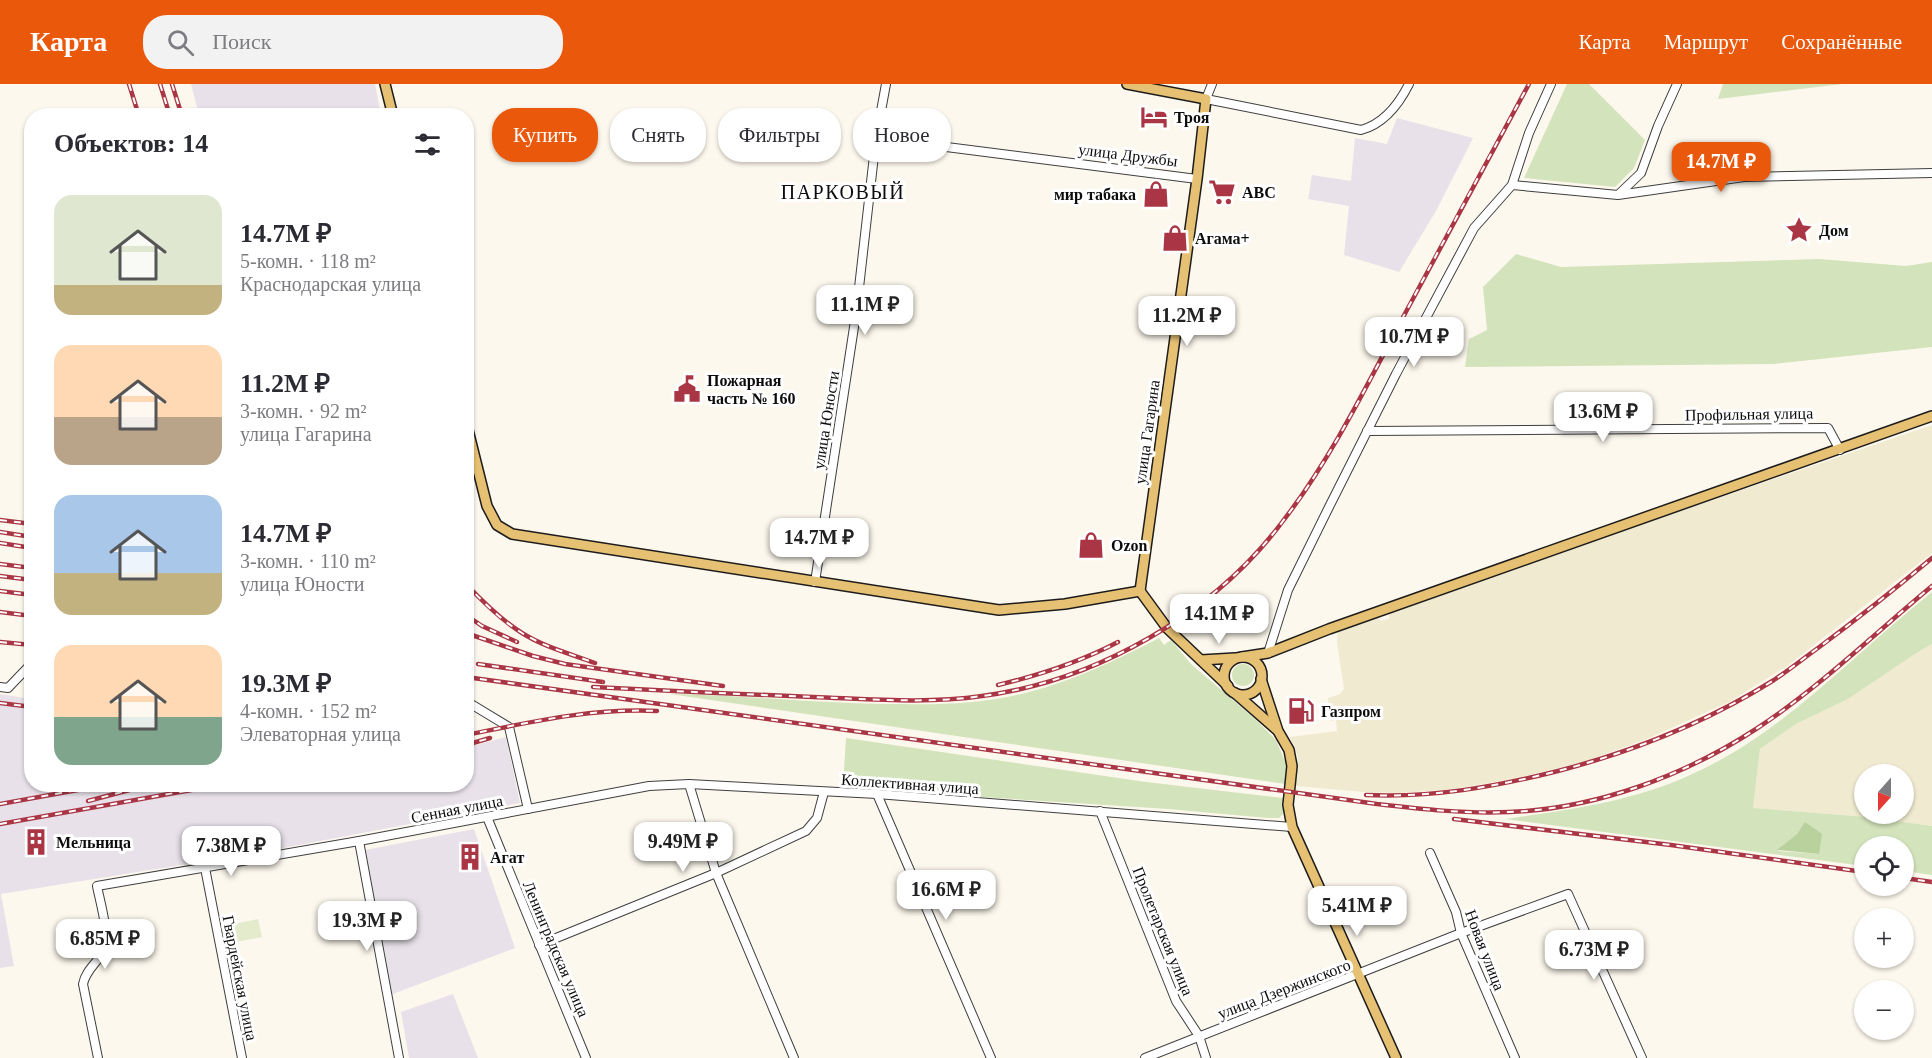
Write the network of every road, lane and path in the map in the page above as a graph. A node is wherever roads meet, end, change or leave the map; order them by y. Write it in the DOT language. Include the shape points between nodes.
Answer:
graph roads {
  1 [pos="385,84"];
  2 [pos="886,84"];
  3 [pos="1127,84"];
  4 [pos="1205,84"];
  5 [pos="1212,84"];
  6 [pos="1409,84"];
  7 [pos="1551,84"];
  8 [pos="1677,84"];
  9 [pos="1206,99"];
  10 [pos="391,108"];
  11 [pos="882,108"];
  12 [pos="951,148"];
  13 [pos="873,162"];
  14 [pos="1932,172"];
  15 [pos="1197,179"];
  16 [pos="1512,185"];
  17 [pos="1618,195"];
  18 [pos="1932,416"];
  19 [pos="1368,431"];
  20 [pos="1840,450"];
  21 [pos="474,454"];
  22 [pos="815,582"];
  23 [pos="1140,591"];
  24 [pos="1268,652"];
  25 [pos="1240,657"];
  26 [pos="1201,660"];
  27 [pos="24,671"];
  28 [pos="1261,674"];
  29 [pos="0,687"];
  30 [pos="1229,688"];
  31 [pos="474,706"];
  32 [pos="1278,731"];
  33 [pos="689,784"];
  34 [pos="824,792"];
  35 [pos="877,794"];
  36 [pos="528,809"];
  37 [pos="1100,811"];
  38 [pos="487,817"];
  39 [pos="1292,827"];
  40 [pos="359,841"];
  41 [pos="1430,853"];
  42 [pos="205,868"];
  43 [pos="716,873"];
  44 [pos="1461,933"];
  45 [pos="539,945"];
  46 [pos="1359,974"];
  47 [pos="1199,1036"];
  48 [pos="98,1058"];
  49 [pos="242,1058"];
  50 [pos="399,1058"];
  51 [pos="586,1058"];
  52 [pos="794,1058"];
  53 [pos="991,1058"];
  54 [pos="1145,1058"];
  55 [pos="1206,1058"];
  56 [pos="1396,1058"];
  57 [pos="1515,1058"];
  58 [pos="1642,1058"];
  1 -- 10 [label="main road"];
  2 -- 11 [label="street, улица Юности"];
  3 -- 9 [label="main road"];
  4 -- 9 [label="street, улица Гагарина"];
  5 -- 9 [label="street, улица Гагарина"];
  6 -- 9 [label="street" via="1389,114 1361,130"];
  7 -- 16 [label="street"];
  8 -- 17 [label="street" via="1641,173"];
  9 -- 15 [label="main road, улица Гагарина"];
  12 -- 15 [label="street, улица Дружбы"];
  13 -- 22 [label="street, улица Юности" via="856,314"];
  14 -- 17 [label="street" via="1744,177"];
  15 -- 23 [label="main road, улица Гагарина"];
  16 -- 17 [label="street"];
  16 -- 19 [label="street" via="1474,228"];
  18 -- 20 [label="main road"];
  19 -- 20 [label="street, Профильная улица" via="1828,428"];
  19 -- 24 [label="street" via="1288,590"];
  20 -- 24 [label="main road"];
  21 -- 22 [label="main road" via="487,506 497,525 512,534"];
  22 -- 23 [label="main road" via="999,610"];
  23 -- 26 [label="main road" via="1167,628"];
  24 -- 25 [label="main road"];
  24 -- 28 [label="main road"];
  25 -- 26 [label="main road"];
  25 -- 28 [label="main road" via="1254,661"];
  25 -- 30 [label="main road" via="1225,669 1224,680"];
  26 -- 30 [label="main road"];
  27 -- 29 [label="street" via="8,688"];
  28 -- 30 [label="main road" via="1256,688 1249,693"];
  28 -- 32 [label="main road"];
  30 -- 32 [label="main road"];
  31 -- 36 [label="street" via="509,727"];
  32 -- 39 [label="main road" via="1289,750 1292,766 1288,805"];
  33 -- 34 [label="street, Сенная улица"];
  33 -- 36 [label="street, Сенная улица" via="648,786"];
  33 -- 43 [label="street"];
  34 -- 35 [label="street, Коллективная улица"];
  34 -- 43 [label="street, Коллективная улица" via="817,818 806,831"];
  35 -- 37 [label="street, Коллективная улица"];
  35 -- 53 [label="street"];
  36 -- 38 [label="street, Сенная улица"];
  37 -- 39 [label="street, Коллективная улица"];
  37 -- 47 [label="street, Пролетарская улица" via="1176,1001"];
  38 -- 40 [label="street, Сенная улица"];
  38 -- 45 [label="street, Ленинградская улица"];
  39 -- 46 [label="main road"];
  40 -- 42 [label="street, Сенная улица"];
  40 -- 50 [label="street"];
  41 -- 44 [label="street, Новая улица"];
  42 -- 48 [label="street, Сенная улица" via="97,886 106,943 83,984"];
  42 -- 49 [label="street, Гвардейская улица"];
  43 -- 45 [label="street, Коллективная улица"];
  43 -- 52 [label="street"];
  44 -- 46 [label="street, улица Дзержинского"];
  44 -- 57 [label="street, Новая улица"];
  44 -- 58 [label="street, улица Дзержинского" via="1568,894"];
  45 -- 51 [label="street, Ленинградская улица"];
  46 -- 47 [label="street, улица Дзержинского"];
  46 -- 56 [label="main road"];
  47 -- 54 [label="street, улица Дзержинского"];
  47 -- 55 [label="street, Пролетарская улица"];
}
